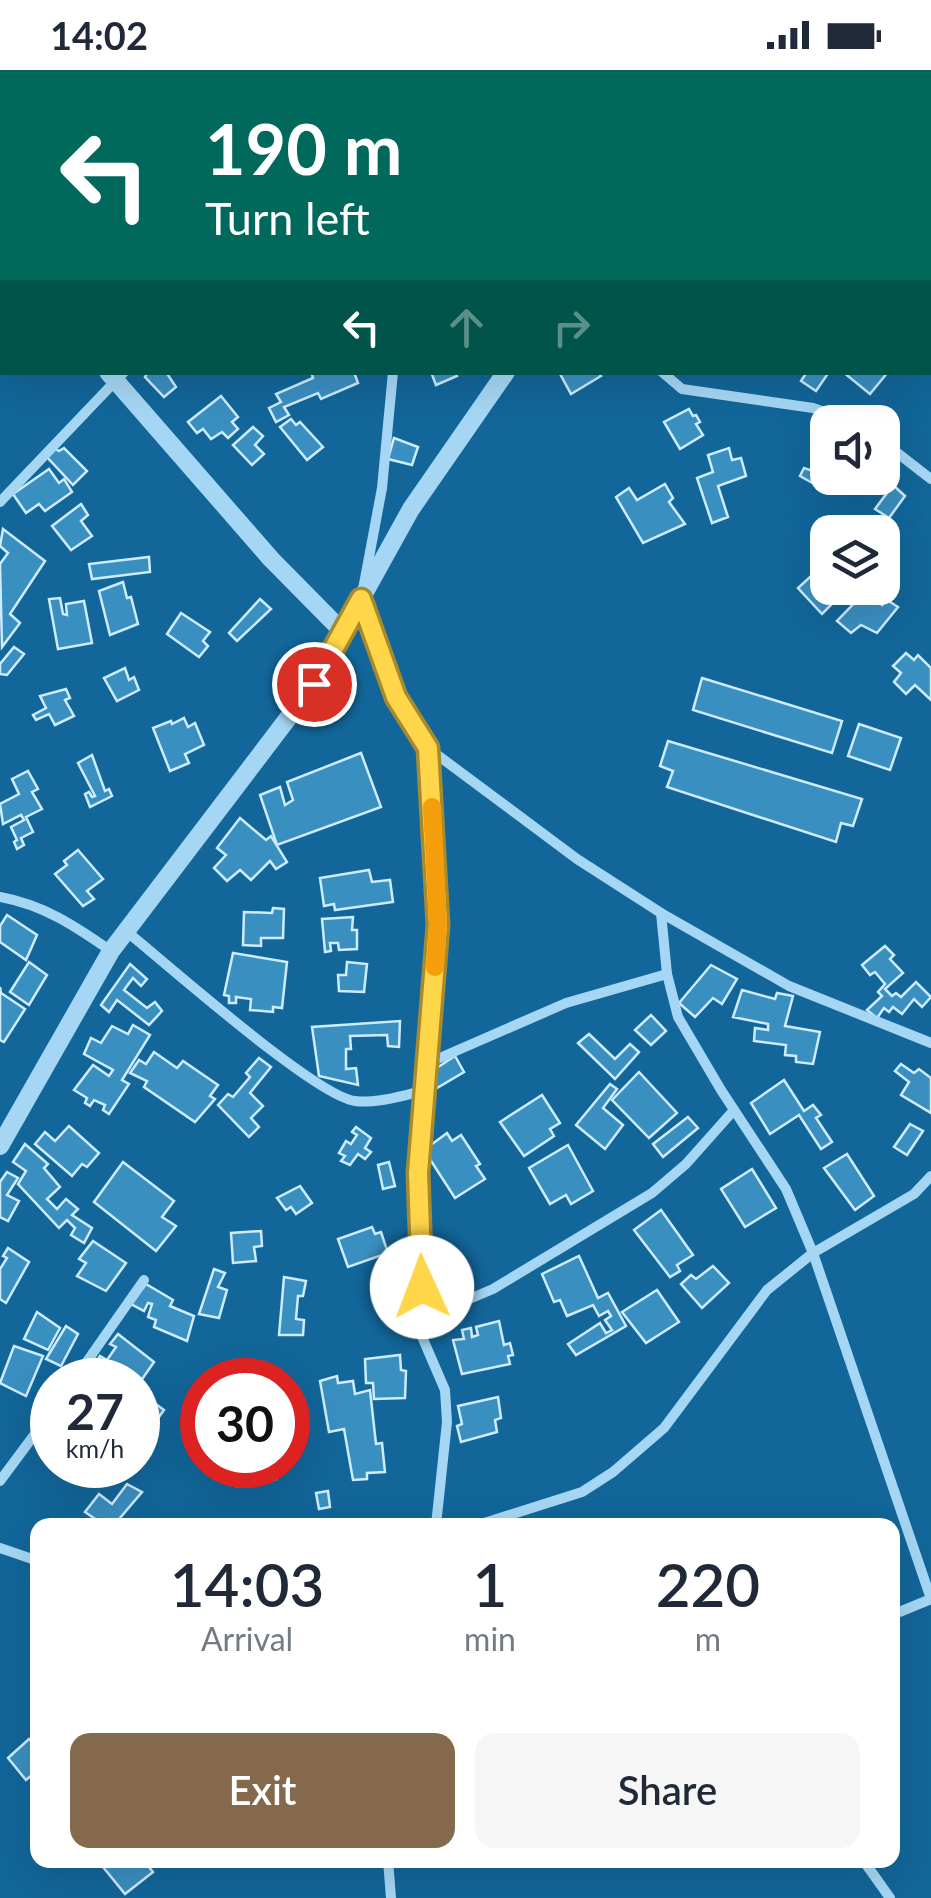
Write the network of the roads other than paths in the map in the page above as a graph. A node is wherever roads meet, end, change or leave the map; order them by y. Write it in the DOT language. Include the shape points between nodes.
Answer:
graph roads {
  1 [pos="393,375"];
  2 [pos="504,375"];
  3 [pos="666,375"];
  4 [pos="115,376"];
  5 [pos="810,407"];
  6 [pos="900,455"];
  7 [pos="931,480"];
  8 [pos="0,502"];
  9 [pos="361,599"];
  10 [pos="344,632"];
  11 [pos="428,748"];
  12 [pos="0,898"];
  13 [pos="661,913"];
  14 [pos="126,930"];
  15 [pos="111,951"];
  16 [pos="667,974"];
  17 [pos="931,1043"];
  18 [pos="426,1064"];
  19 [pos="424,1090"];
  20 [pos="734,1110"];
  21 [pos="0,1146"];
  22 [pos="931,1176"];
  23 [pos="813,1254"];
  24 [pos="144,1280"];
  25 [pos="422,1320"];
  26 [pos="89,1358"];
  27 [pos="30,1441"];
  28 [pos="0,1481"];
  29 [pos="437,1518"];
  30 [pos="500,1518"];
  31 [pos="0,1548"];
  32 [pos="30,1558"];
  33 [pos="931,1599"];
  34 [pos="900,1612"];
  35 [pos="389,1868"];
  36 [pos="869,1868"];
  37 [pos="391,1898"];
  38 [pos="890,1898"];
  1 -- 9 [label="street" via="382,488"];
  2 -- 9 [label="street" via="410,509"];
  3 -- 5 [label="street" via="682,389"];
  4 -- 8 [label="street"];
  4 -- 10 [label="street" via="271,559"];
  6 -- 7 [label="street"];
  9 -- 10 [label="street"];
  9 -- 11 [label="street" via="396,697"];
  10 -- 14 [label="street" via="314,684"];
  11 -- 13 [label="street"];
  11 -- 18 [label="street" via="438,925"];
  12 -- 15 [label="street" via="37,905"];
  13 -- 16 [label="street"];
  13 -- 17 [label="street" via="789,986"];
  14 -- 15 [label="street"];
  14 -- 19 [label="street" via="334,1092 371,1101"];
  15 -- 21 [label="street"];
  16 -- 18 [label="street" via="566,1003"];
  16 -- 20 [label="street" via="678,1017"];
  18 -- 19 [label="street"];
  19 -- 25 [label="street" via="418,1173"];
  20 -- 23 [label="street" via="786,1189"];
  20 -- 25 [label="street" via="652,1194 493,1289"];
  22 -- 23 [label="street" via="914,1194"];
  23 -- 30 [label="street" via="767,1290 664,1428 613,1472 582,1492"];
  23 -- 33 [label="street"];
  24 -- 26 [label="street"];
  25 -- 29 [label="street" via="446,1406"];
  27 -- 28 [label="street"];
  31 -- 32 [label="street"];
  33 -- 34 [label="street"];
  35 -- 37 [label="street"];
  36 -- 38 [label="street"];
}
